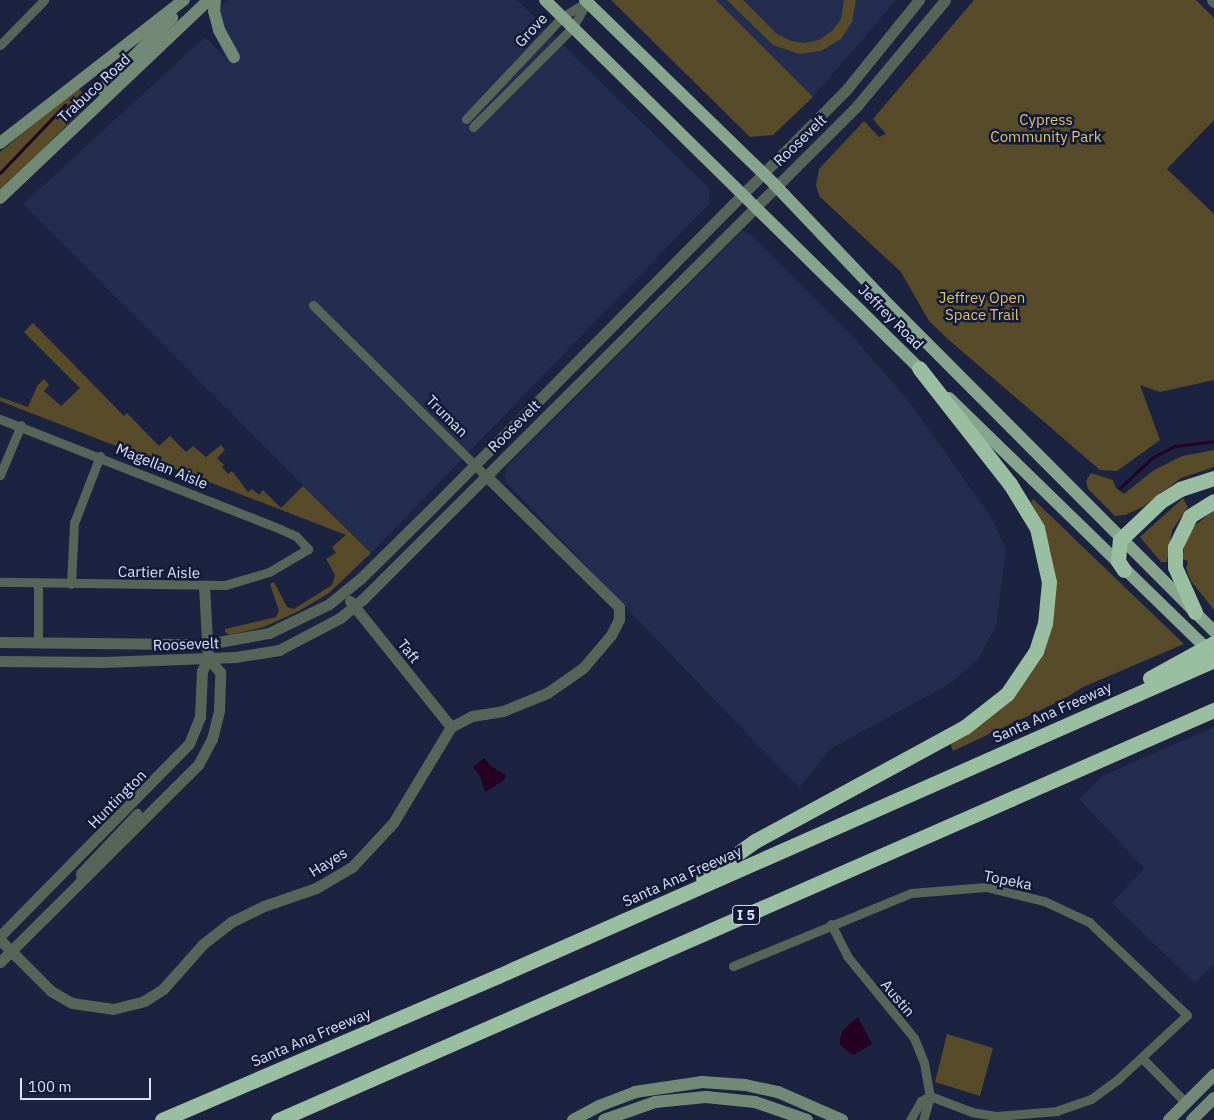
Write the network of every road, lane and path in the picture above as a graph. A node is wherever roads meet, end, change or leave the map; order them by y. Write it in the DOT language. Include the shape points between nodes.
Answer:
graph roads {
  1 [pos="209,0"];
  2 [pos="216,0"];
  3 [pos="545,0"];
  4 [pos="919,0"];
  5 [pos="945,0"];
  6 [pos="42,1"];
  7 [pos="586,1"];
  8 [pos="181,3"];
  9 [pos="562,17"];
  10 [pos="573,27"];
  11 [pos="0,45"];
  12 [pos="234,57"];
  13 [pos="87,74"];
  14 [pos="105,93"];
  15 [pos="466,119"];
  16 [pos="473,127"];
  17 [pos="0,143"];
  18 [pos="762,173"];
  19 [pos="775,185"];
  20 [pos="743,192"];
  21 [pos="0,198"];
  22 [pos="755,205"];
  23 [pos="313,305"];
  24 [pos="599,336"];
  25 [pos="612,349"];
  26 [pos="919,368"];
  27 [pos="0,419"];
  28 [pos="20,425"];
  29 [pos="100,456"];
  30 [pos="475,464"];
  31 [pos="0,475"];
  32 [pos="485,475"];
  33 [pos="1214,478"];
  34 [pos="1214,501"];
  35 [pos="1120,540"];
  36 [pos="308,549"];
  37 [pos="1124,570"];
  38 [pos="0,582"];
  39 [pos="38,584"];
  40 [pos="71,584"];
  41 [pos="204,587"];
  42 [pos="344,594"];
  43 [pos="354,607"];
  44 [pos="1205,622"];
  45 [pos="38,641"];
  46 [pos="0,642"];
  47 [pos="1214,643"];
  48 [pos="207,644"];
  49 [pos="208,658"];
  50 [pos="1214,658"];
  51 [pos="0,661"];
  52 [pos="1214,710"];
  53 [pos="1070,722"];
  54 [pos="451,727"];
  55 [pos="137,813"];
  56 [pos="675,898"];
  57 [pos="831,924"];
  58 [pos="0,938"];
  59 [pos="12,950"];
  60 [pos="0,962"];
  61 [pos="733,966"];
  62 [pos="1142,1058"];
  63 [pos="1214,1075"];
  64 [pos="761,1087"];
  65 [pos="930,1096"];
  66 [pos="1214,1098"];
  67 [pos="755,1102"];
  68 [pos="1186,1103"];
  69 [pos="162,1120"];
  70 [pos="278,1120"];
  71 [pos="573,1120"];
  72 [pos="604,1120"];
  73 [pos="807,1120"];
  74 [pos="842,1120"];
  75 [pos="910,1120"];
  76 [pos="923,1120"];
  77 [pos="1169,1120"];
  78 [pos="1192,1120"];
  1 -- 14 [label="main road, Trabuco Road"];
  2 -- 12 [label="main road" via="214,10 219,30"];
  3 -- 9 [label="main road, Jeffrey Road"];
  4 -- 18 [label="street, Roosevelt" via="846,90"];
  5 -- 19 [label="street, Roosevelt" via="856,107"];
  6 -- 11 [label="street"];
  7 -- 9 [label="street, Grove"];
  7 -- 10 [label="street, Grove"];
  7 -- 18 [label="main road, Jeffrey Road"];
  8 -- 13 [label="main road, Trabuco Road"];
  8 -- 14 [label="main road" via="170,22"];
  9 -- 10 [label="main road, Jeffrey Road"];
  9 -- 15 [label="street, Grove"];
  10 -- 16 [label="street, Grove"];
  10 -- 20 [label="main road, Jeffrey Road"];
  13 -- 14 [label="main road"];
  13 -- 17 [label="main road, Trabuco Road"];
  14 -- 21 [label="main road, Trabuco Road"];
  18 -- 19 [label="main road, Jeffrey Road"];
  18 -- 20 [label="street, Roosevelt"];
  19 -- 22 [label="street, Roosevelt"];
  19 -- 35 [label="main road, Jeffrey Road"];
  20 -- 22 [label="main road, Jeffrey Road"];
  20 -- 24 [label="street, Roosevelt"];
  22 -- 25 [label="street, Roosevelt"];
  22 -- 26 [label="main road, Jeffrey Road"];
  23 -- 30 [label="street, Truman"];
  24 -- 25 [label="street"];
  24 -- 30 [label="street, Roosevelt"];
  25 -- 32 [label="street, Roosevelt"];
  26 -- 37 [label="main road, Jeffrey Road"];
  26 -- 56 [label="highway" via="1010,484 1037,528 1049,582 1045,624 1036,651 1008,694 972,722 755,841"];
  27 -- 28 [label="street, Magellan Aisle"];
  28 -- 29 [label="street, Magellan Aisle"];
  28 -- 31 [label="street"];
  29 -- 36 [label="street, Magellan Aisle" via="296,536"];
  29 -- 40 [label="street" via="74,523"];
  30 -- 32 [label="street, Truman"];
  30 -- 42 [label="street, Roosevelt"];
  32 -- 43 [label="street, Roosevelt"];
  32 -- 54 [label="street, Truman" via="615,602 620,613 615,628 598,653 565,683 503,712 472,716"];
  33 -- 35 [label="highway" via="1180,489"];
  34 -- 44 [label="highway" via="1190,516 1175,547 1175,567"];
  35 -- 37 [label="highway" via="1118,561"];
  35 -- 44 [label="main road, Jeffrey Road"];
  36 -- 41 [label="street, Cartier Aisle" via="269,572 224,585"];
  37 -- 50 [label="main road, Jeffrey Road"];
  38 -- 39 [label="street, Cartier Aisle"];
  39 -- 40 [label="street, Cartier Aisle"];
  39 -- 45 [label="street"];
  40 -- 41 [label="street, Cartier Aisle"];
  41 -- 48 [label="street, Huntington"];
  42 -- 43 [label="street, Taft"];
  42 -- 48 [label="street, Roosevelt" via="285,627 252,638"];
  43 -- 49 [label="street, Roosevelt" via="325,628 279,650"];
  43 -- 54 [label="street, Taft"];
  45 -- 46 [label="street, Roosevelt"];
  45 -- 48 [label="street, Roosevelt"];
  47 -- 53 [label="highway"];
  48 -- 49 [label="street, Huntington"];
  49 -- 51 [label="street, Roosevelt"];
  49 -- 55 [label="street, Huntington" via="202,671 201,711 193,737"];
  49 -- 55 [label="street, Huntington" via="220,672 220,710 212,739 198,765"];
  50 -- 53 [label="highway, Santa Ana Freeway"];
  52 -- 70 [label="highway, I 5"];
  53 -- 56 [label="highway, Santa Ana Freeway"];
  54 -- 59 [label="street, Hayes" via="394,823 352,867 316,888 230,922 203,944 163,989 144,1002 113,1010 72,1003 51,991"];
  55 -- 58 [label="street, Huntington"];
  55 -- 59 [label="street, Huntington" via="81,882"];
  56 -- 69 [label="highway, Santa Ana Freeway"];
  57 -- 61 [label="street, Topeka"];
  57 -- 62 [label="street, Topeka" via="911,893 966,887 986,887 1044,901 1089,922 1187,1015"];
  57 -- 65 [label="street, Austin" via="846,956 914,1038 924,1063"];
  58 -- 59 [label="street, Hayes"];
  59 -- 60 [label="street, Huntington"];
  62 -- 65 [label="street, Topeka" via="1091,1099 1044,1114 988,1114"];
  62 -- 68 [label="street"];
  63 -- 68 [label="main road"];
  64 -- 67 [label="main road"];
  64 -- 71 [label="main road" via="702,1082 657,1086 620,1097"];
  64 -- 74 [label="main road" via="794,1097"];
  65 -- 75 [label="street" via="921,1102"];
  65 -- 76 [label="street, Austin"];
  66 -- 78 [label="main road"];
  67 -- 72 [label="main road" via="715,1097 674,1099 637,1107"];
  67 -- 73 [label="main road"];
  68 -- 77 [label="main road"];
}
